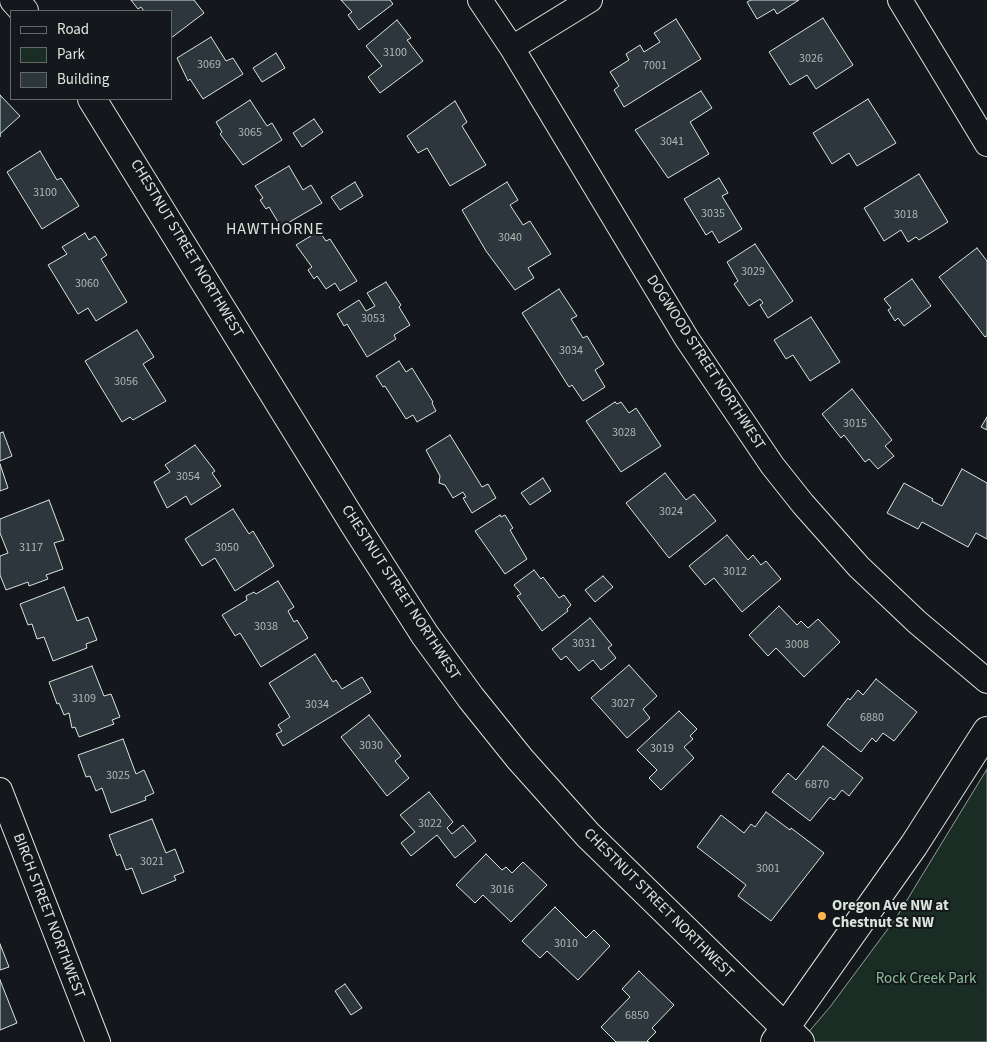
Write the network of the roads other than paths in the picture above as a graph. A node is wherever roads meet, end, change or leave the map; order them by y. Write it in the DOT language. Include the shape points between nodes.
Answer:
graph roads {
  1 [pos="14,0"];
  2 [pos="480,0"];
  3 [pos="590,0"];
  4 [pos="900,0"];
  5 [pos="23,10"];
  6 [pos="512,48"];
  7 [pos="93,100"];
  8 [pos="987,144"];
  9 [pos="987,681"];
  10 [pos="987,731"];
  11 [pos="0,790"];
  12 [pos="786,1037"];
  13 [pos="98,1042"];
  1 -- 5 [label="street"];
  2 -- 6 [label="street, DOGWOOD STREET NORTHWEST"];
  3 -- 6 [label="street"];
  4 -- 8 [label="street"];
  6 -- 9 [label="street, DOGWOOD STREET NORTHWEST" via="687,339 772,465 859,567"];
  7 -- 12 [label="street, CHESTNUT STREET NORTHWEST" via="356,527 425,635 471,698 588,835"];
  10 -- 12 [label="street"];
  11 -- 13 [label="street, BIRCH STREET NORTHWEST"];
}
